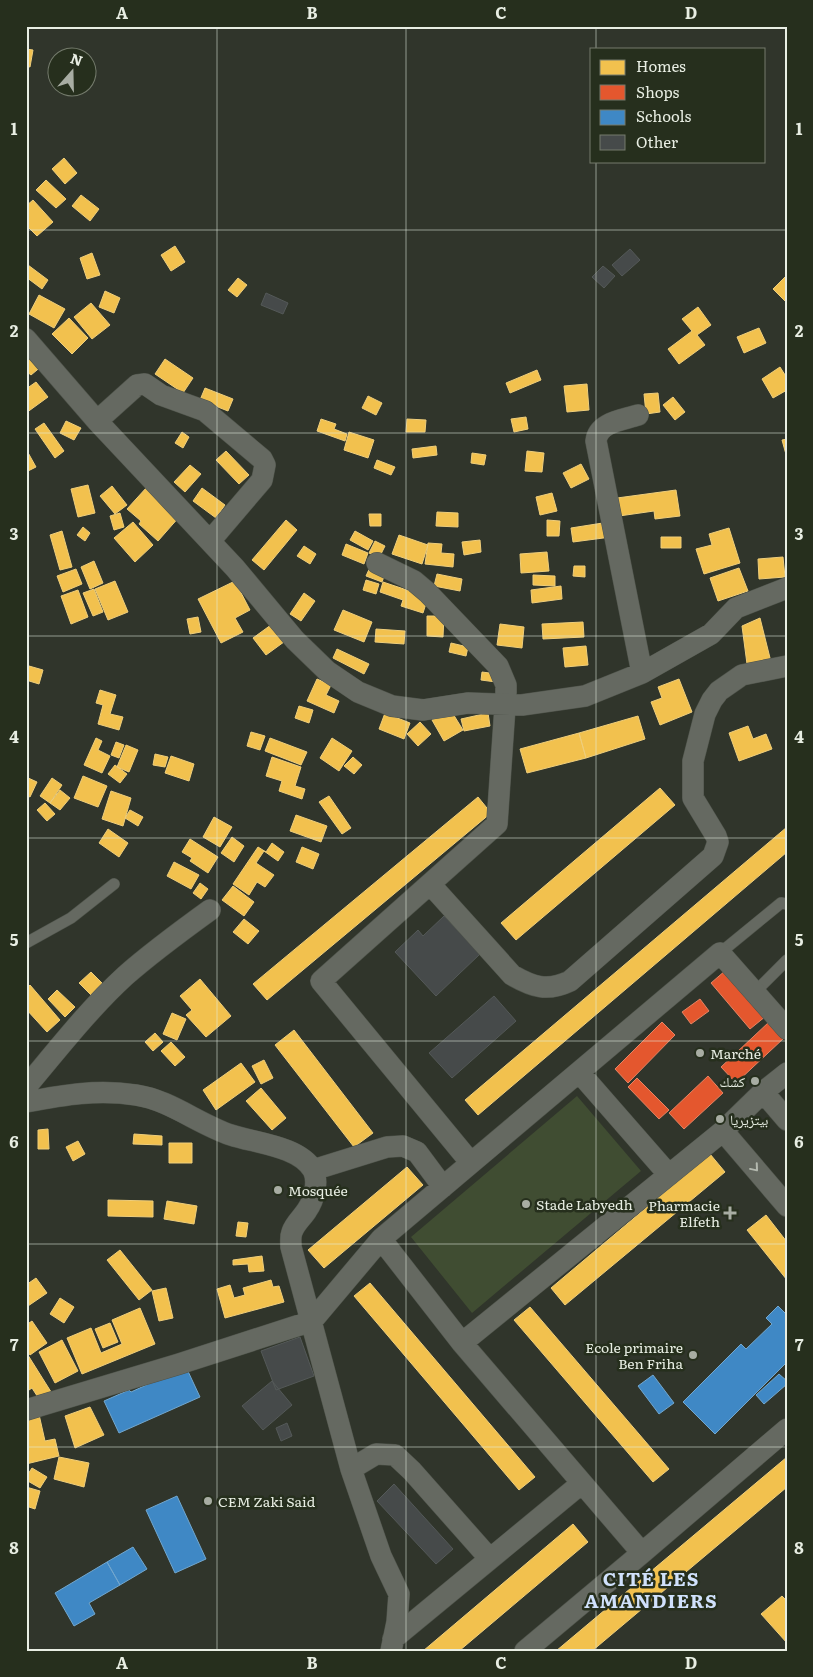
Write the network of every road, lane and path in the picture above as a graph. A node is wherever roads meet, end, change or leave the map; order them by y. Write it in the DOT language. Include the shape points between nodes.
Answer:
graph roads {
  1 [pos="26,339"];
  2 [pos="638,416"];
  3 [pos="97,421"];
  4 [pos="210,541"];
  5 [pos="377,563"];
  6 [pos="787,588"];
  7 [pos="787,666"];
  8 [pos="642,673"];
  9 [pos="504,704"];
  10 [pos="114,884"];
  11 [pos="430,884"];
  12 [pos="787,904"];
  13 [pos="210,910"];
  14 [pos="26,943"];
  15 [pos="720,953"];
  16 [pos="787,960"];
  17 [pos="755,992"];
  18 [pos="787,1029"];
  19 [pos="580,1072"];
  20 [pos="787,1073"];
  21 [pos="26,1086"];
  22 [pos="764,1092"];
  23 [pos="26,1102"];
  24 [pos="787,1120"];
  25 [pos="723,1131"];
  26 [pos="471,1163"];
  27 [pos="313,1170"];
  28 [pos="669,1175"];
  29 [pos="443,1187"];
  30 [pos="787,1206"];
  31 [pos="381,1239"];
  32 [pos="312,1321"];
  33 [pos="462,1343"];
  34 [pos="26,1410"];
  35 [pos="787,1429"];
  36 [pos="351,1470"];
  37 [pos="582,1483"];
  38 [pos="642,1553"];
  39 [pos="490,1559"];
  40 [pos="392,1645"];
  41 [pos="525,1651"];
  1 -- 3 [label="street"];
  2 -- 8 [label="street" via="603,427 596,441"];
  3 -- 4 [label="street"];
  3 -- 4 [label="street" via="137,384 144,384 161,395 205,411 262,459 265,473 262,480"];
  4 -- 9 [label="street" via="294,640 327,671 358,692 392,706 422,710 468,703"];
  5 -- 9 [label="street" via="421,586 498,666 506,685"];
  6 -- 8 [label="street" via="736,608 711,634"];
  7 -- 11 [label="street" via="742,675 719,691 705,714 693,761 693,798 716,836 718,842 713,856 570,981 558,987 542,988 512,975"];
  8 -- 9 [label="street" via="585,696 522,705"];
  9 -- 11 [label="street" via="497,824"];
  10 -- 14 [label="lane" via="71,918"];
  11 -- 26 [label="street" via="321,982"];
  12 -- 15 [label="lane" via="781,903"];
  13 -- 21 [label="street" via="125,976"];
  15 -- 17 [label="street"];
  15 -- 19 [label="street"];
  16 -- 17 [label="lane"];
  17 -- 18 [label="street"];
  19 -- 26 [label="street"];
  19 -- 28 [label="street"];
  20 -- 22 [label="street"];
  22 -- 24 [label="street"];
  22 -- 25 [label="street"];
  23 -- 27 [label="street" via="74,1093 138,1095 172,1107 209,1127 292,1152"];
  25 -- 28 [label="street"];
  25 -- 30 [label="street, one-way"];
  26 -- 29 [label="street"];
  27 -- 29 [label="street" via="387,1147 403,1146 417,1152"];
  27 -- 32 [label="street" via="316,1182 313,1197 290,1238"];
  28 -- 33 [label="street"];
  29 -- 31 [label="street"];
  31 -- 32 [label="street"];
  31 -- 33 [label="street"];
  32 -- 34 [label="street"];
  32 -- 36 [label="street"];
  33 -- 37 [label="street"];
  35 -- 38 [label="street"];
  36 -- 39 [label="street" via="376,1454 394,1455"];
  36 -- 40 [label="street" via="381,1556 399,1594 398,1622"];
  37 -- 38 [label="street"];
  37 -- 39 [label="street"];
  38 -- 41 [label="street"];
  39 -- 40 [label="street"];
}
